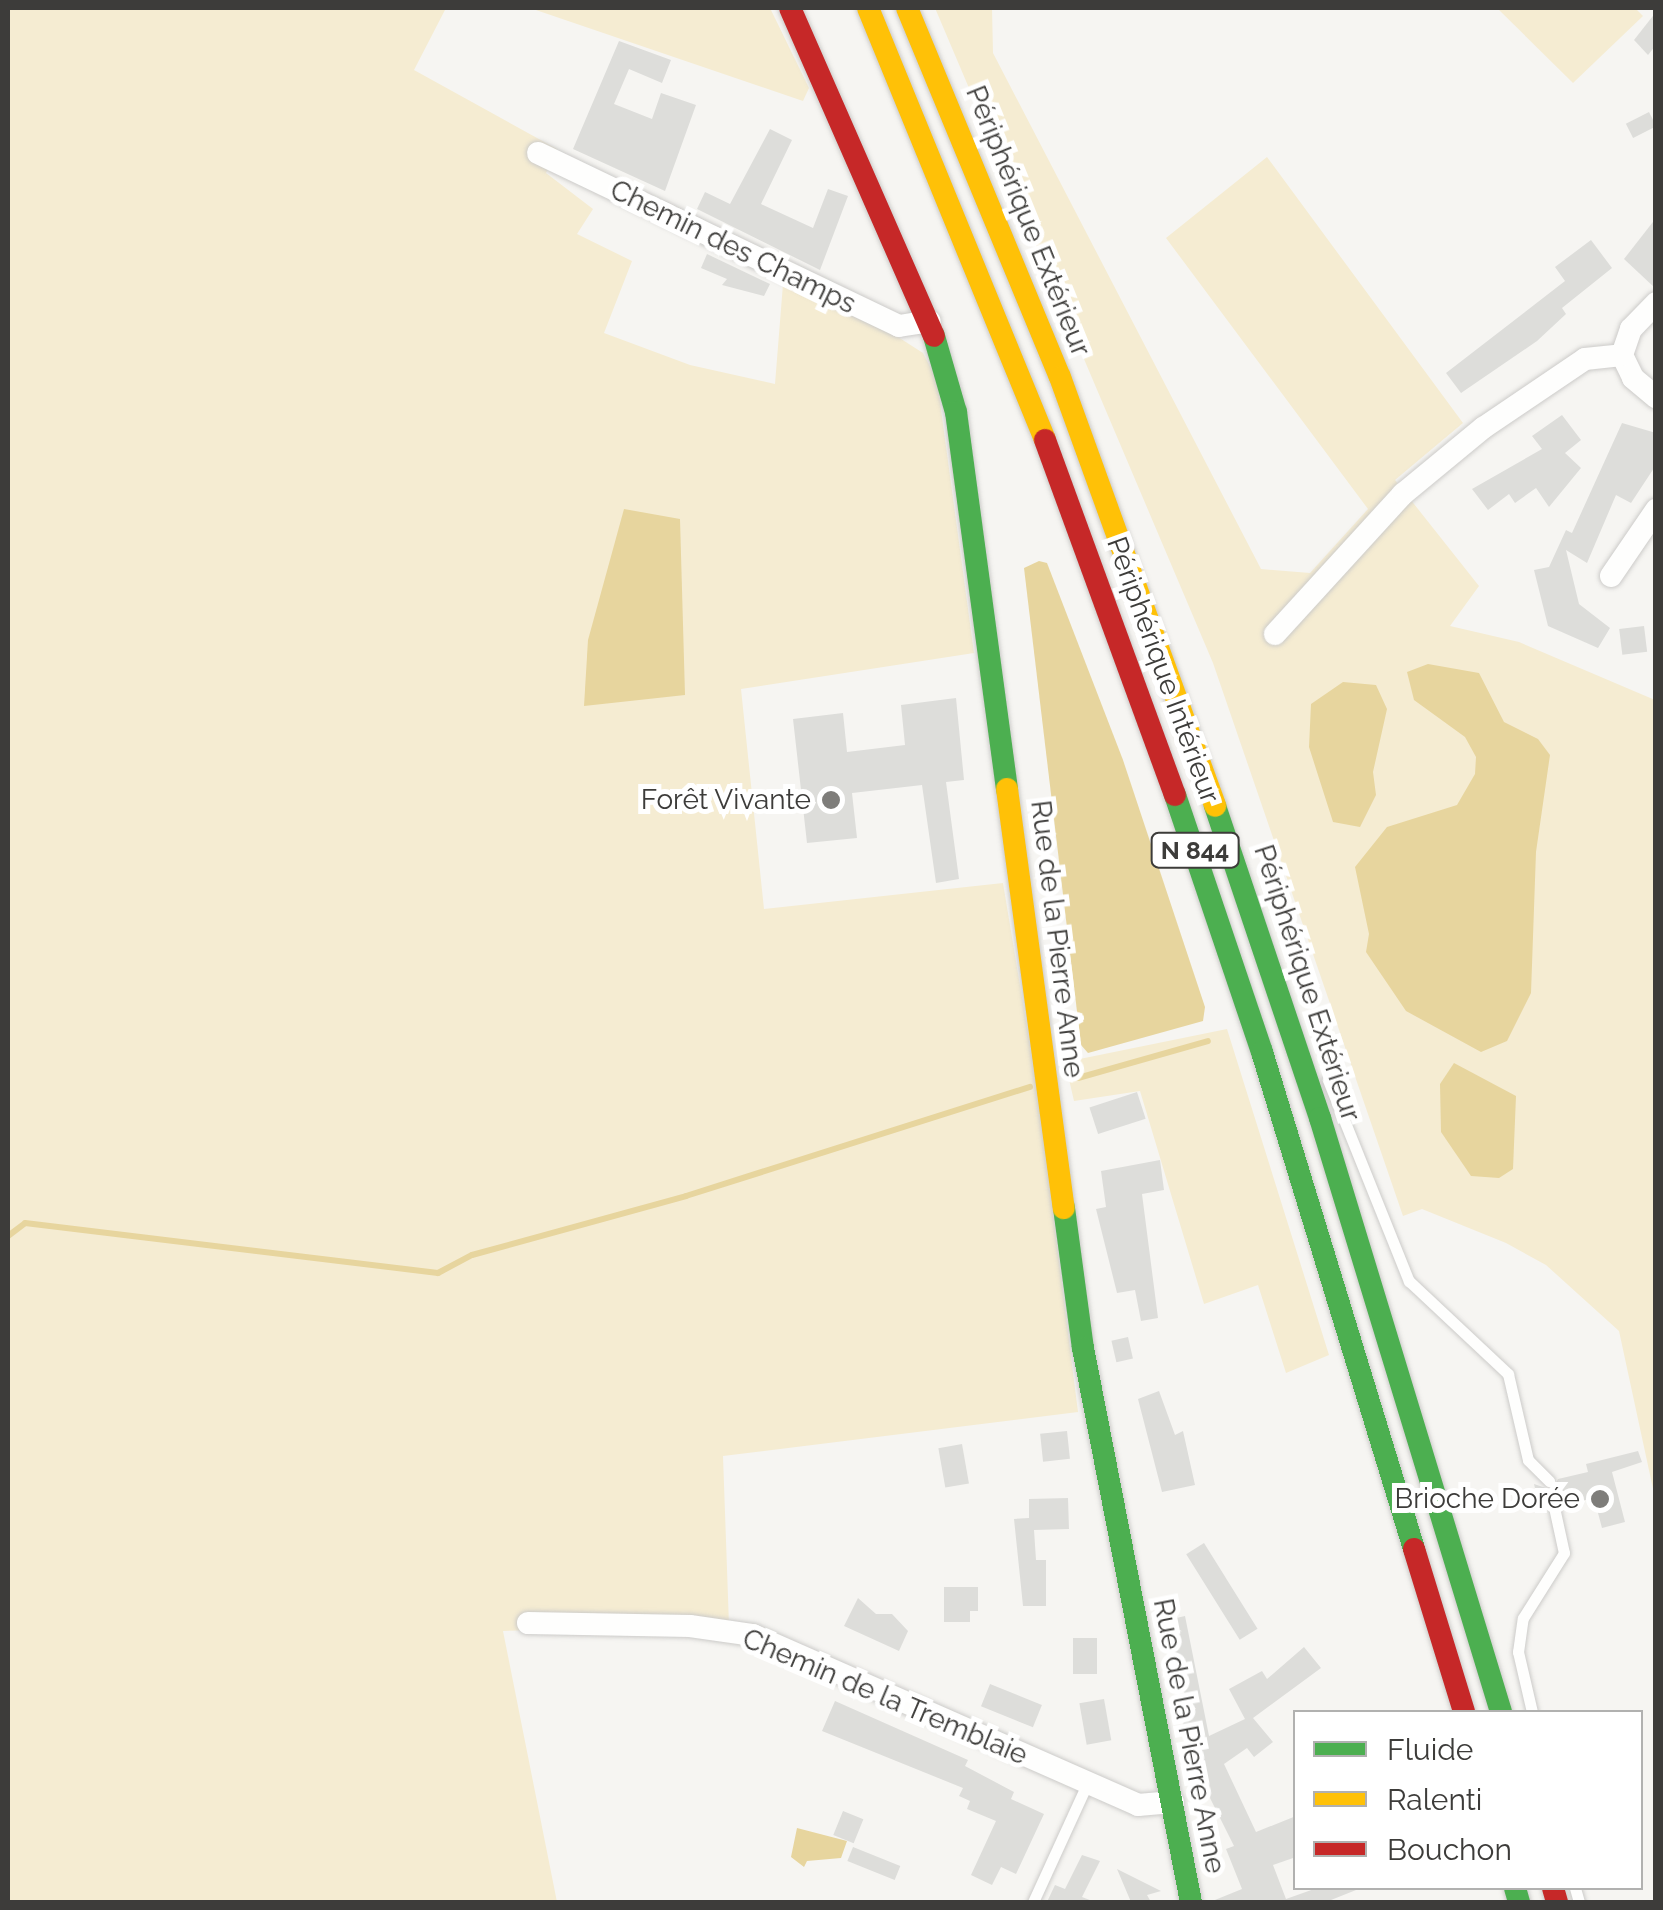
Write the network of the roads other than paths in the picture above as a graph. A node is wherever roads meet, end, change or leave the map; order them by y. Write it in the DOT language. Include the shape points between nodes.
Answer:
graph roads {
  1 [pos="790,8"];
  2 [pos="868,8"];
  3 [pos="907,8"];
  4 [pos="538,154"];
  5 [pos="1656,303"];
  6 [pos="930,321"];
  7 [pos="1622,356"];
  8 [pos="1656,397"];
  9 [pos="1656,510"];
  10 [pos="1611,576"];
  11 [pos="1274,634"];
  12 [pos="1282,995"];
  13 [pos="1309,1027"];
  14 [pos="1320,1059"];
  15 [pos="1549,1480"];
  16 [pos="1554,1507"];
  17 [pos="528,1623"];
  18 [pos="1463,1710"];
  19 [pos="1500,1710"];
  20 [pos="1532,1710"];
  21 [pos="1088,1782"];
  22 [pos="1173,1802"];
  23 [pos="1033,1902"];
  24 [pos="1192,1902"];
  1 -- 6 [label="main road, Rue de la Pierre Anne"];
  2 -- 18 [label="main road, Périphérique Intérieur / N 844" via="1032,403 1154,732 1298,1166"];
  3 -- 12 [label="main road, Périphérique Extérieur / N 844" via="1132,564"];
  4 -- 6 [label="street, Chemin des Champs" via="899,326"];
  5 -- 7 [label="street" via="1631,330"];
  6 -- 22 [label="main road, Rue de la Pierre Anne" via="970,484 1083,1348"];
  7 -- 8 [label="street" via="1632,378"];
  7 -- 11 [label="street" via="1584,359 1482,428 1403,494"];
  9 -- 10 [label="street"];
  12 -- 13 [label="lane"];
  12 -- 19 [label="main road, Périphérique Extérieur / N 844"];
  14 -- 15 [label="lane" via="1409,1280 1508,1374 1528,1460"];
  16 -- 20 [label="lane" via="1564,1553 1523,1618 1518,1652"];
  17 -- 21 [label="street, Chemin de la Tremblaie" via="690,1626 752,1635"];
  21 -- 22 [label="street, Chemin de la Tremblaie" via="1138,1805"];
  21 -- 23 [label="lane"];
  22 -- 24 [label="main road, Rue de la Pierre Anne"];
}
